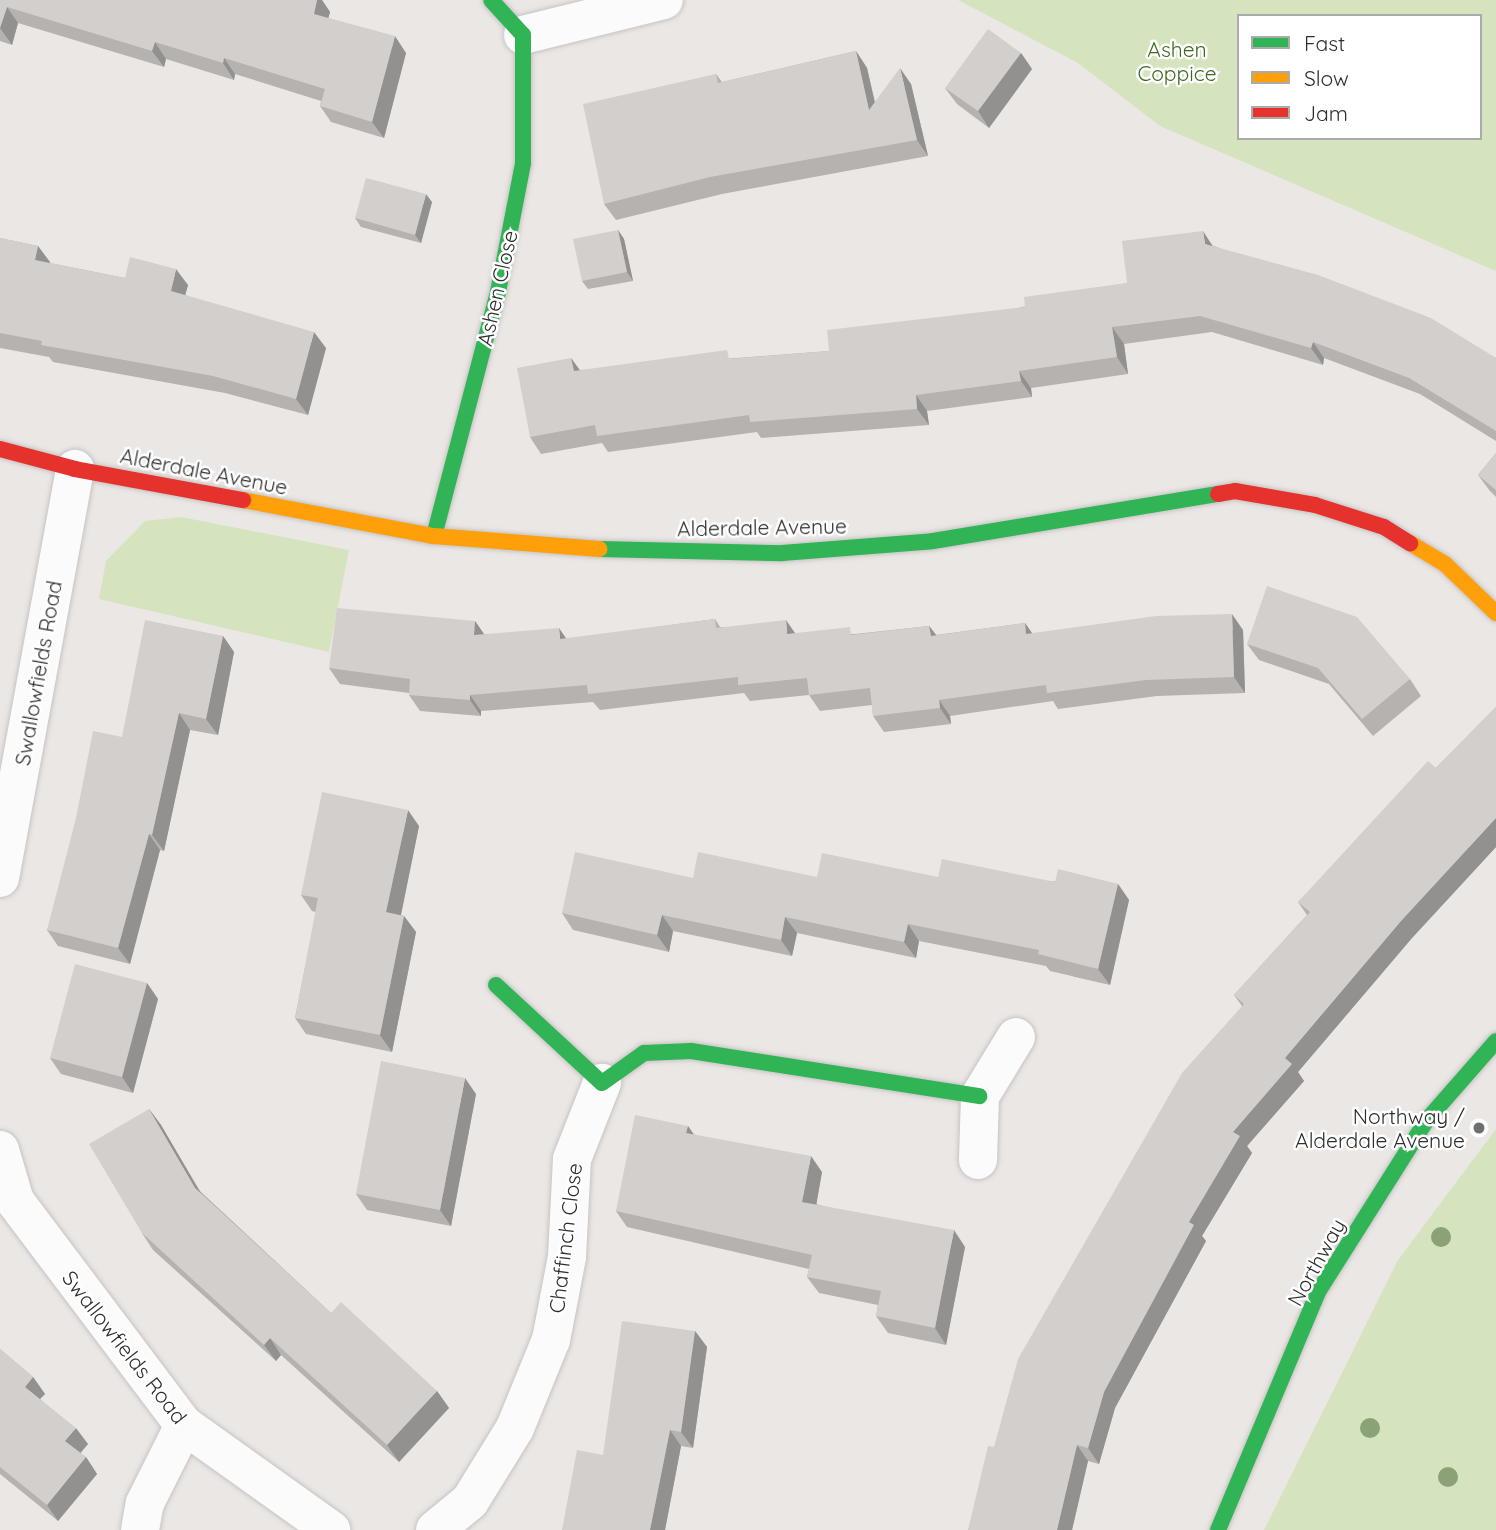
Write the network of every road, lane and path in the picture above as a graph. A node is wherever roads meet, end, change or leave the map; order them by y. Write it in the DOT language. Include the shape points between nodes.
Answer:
graph roads {
  1 [pos="491,0"];
  2 [pos="664,0"];
  3 [pos="523,36"];
  4 [pos="0,449"];
  5 [pos="75,469"];
  6 [pos="434,536"];
  7 [pos="1496,613"];
  8 [pos="0,878"];
  9 [pos="496,985"];
  10 [pos="1016,1037"];
  11 [pos="1496,1041"];
  12 [pos="602,1083"];
  13 [pos="981,1096"];
  14 [pos="0,1150"];
  15 [pos="978,1160"];
  16 [pos="184,1425"];
  17 [pos="140,1530"];
  18 [pos="331,1530"];
  19 [pos="435,1530"];
  20 [pos="1218,1530"];
  1 -- 3 [label="street"];
  2 -- 3 [label="street"];
  3 -- 6 [label="street, Ashen Close" via="523,163 498,292"];
  4 -- 5 [label="street, Alderdale Avenue"];
  5 -- 6 [label="street, Alderdale Avenue"];
  5 -- 8 [label="street, Swallowfields Road"];
  6 -- 7 [label="street, Alderdale Avenue" via="582,549 782,553 933,541 1235,491 1315,505 1384,527 1445,564"];
  9 -- 12 [label="street"];
  10 -- 13 [label="street"];
  11 -- 20 [label="street, Northway" via="1426,1121 1318,1292"];
  12 -- 13 [label="street" via="644,1054 691,1051"];
  12 -- 19 [label="street, Chaffinch Close" via="572,1159 567,1256 551,1340 514,1428 470,1501"];
  13 -- 15 [label="street"];
  14 -- 16 [label="street, Swallowfields Road" via="15,1201"];
  16 -- 17 [label="street" via="145,1503"];
  16 -- 18 [label="street, Swallowfields Road"];
}
